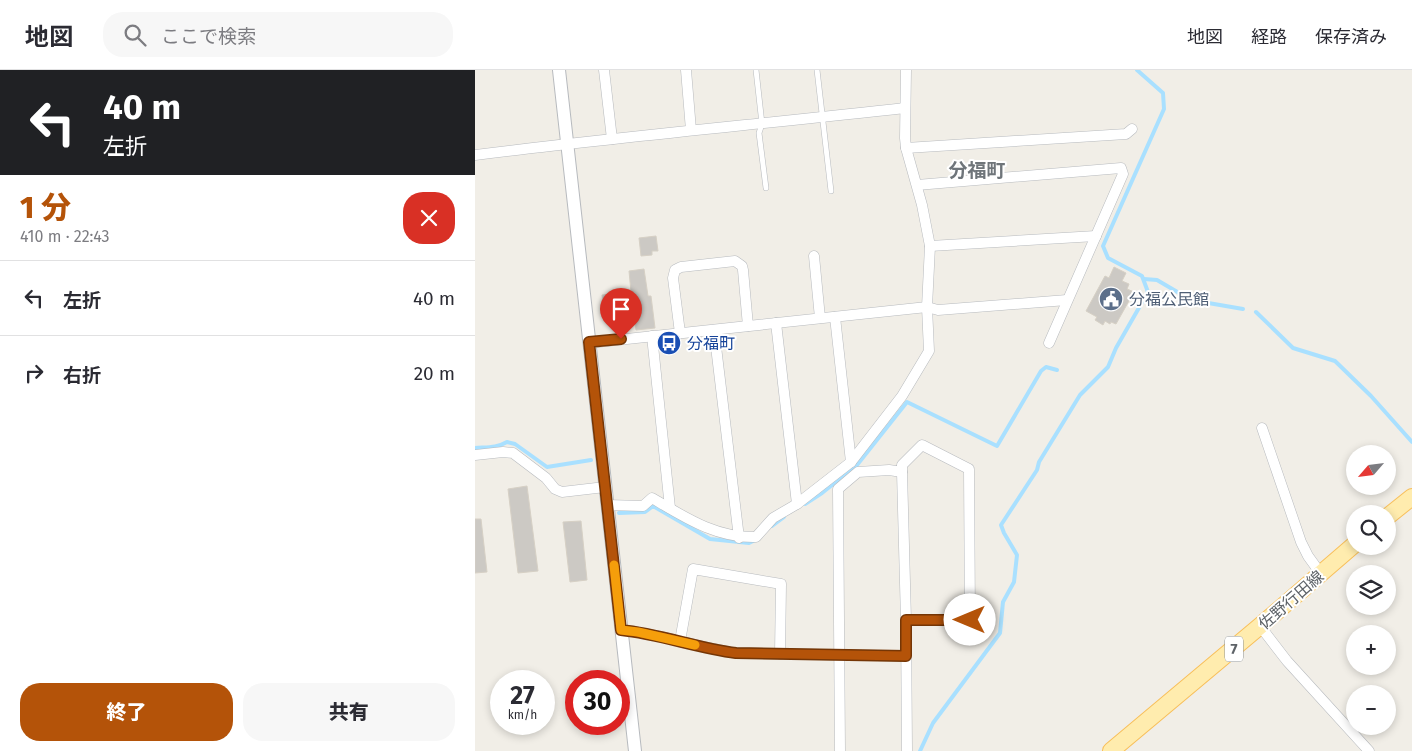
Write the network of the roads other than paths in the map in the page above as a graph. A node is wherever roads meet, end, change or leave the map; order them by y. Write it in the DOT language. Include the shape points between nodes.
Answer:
graph roads {
  1 [pos="559,70"];
  2 [pos="604,70"];
  3 [pos="685,70"];
  4 [pos="756,70"];
  5 [pos="817,70"];
  6 [pos="907,70"];
  7 [pos="905,108"];
  8 [pos="821,116"];
  9 [pos="762,124"];
  10 [pos="1132,129"];
  11 [pos="691,130"];
  12 [pos="612,138"];
  13 [pos="567,144"];
  14 [pos="906,148"];
  15 [pos="475,155"];
  16 [pos="917,186"];
  17 [pos="766,188"];
  18 [pos="831,191"];
  19 [pos="1095,236"];
  20 [pos="930,246"];
  21 [pos="814,256"];
  22 [pos="1067,300"];
  23 [pos="927,307"];
  24 [pos="835,317"];
  25 [pos="820,318"];
  26 [pos="776,323"];
  27 [pos="748,326"];
  28 [pos="714,330"];
  29 [pos="680,333"];
  30 [pos="652,336"];
  31 [pos="589,342"];
  32 [pos="1049,343"];
  33 [pos="1262,428"];
  34 [pos="475,455"];
  35 [pos="851,462"];
  36 [pos="902,472"];
  37 [pos="605,487"];
  38 [pos="1412,497"];
  39 [pos="797,504"];
  40 [pos="607,505"];
  41 [pos="670,508"];
  42 [pos="1396,510"];
  43 [pos="739,538"];
  44 [pos="1346,552"];
  45 [pos="1321,574"];
  46 [pos="906,620"];
  47 [pos="1260,626"];
  48 [pos="621,630"];
  49 [pos="680,641"];
  50 [pos="780,654"];
  51 [pos="839,654"];
  52 [pos="906,656"];
  53 [pos="635,751"];
  54 [pos="840,751"];
  55 [pos="907,751"];
  56 [pos="1111,751"];
  57 [pos="1369,751"];
  1 -- 13 [label="street"];
  2 -- 12 [label="street"];
  3 -- 11 [label="street"];
  4 -- 9 [label="lane"];
  5 -- 8 [label="lane"];
  6 -- 7 [label="street"];
  7 -- 8 [label="street"];
  7 -- 14 [label="street"];
  8 -- 9 [label="street"];
  8 -- 18 [label="lane"];
  9 -- 11 [label="street"];
  9 -- 17 [label="lane" via="759,133"];
  10 -- 14 [label="street" via="1126,134"];
  11 -- 12 [label="street"];
  12 -- 13 [label="street"];
  13 -- 15 [label="street"];
  13 -- 31 [label="street"];
  14 -- 16 [label="street"];
  16 -- 19 [label="street" via="1121,168 1123,174"];
  16 -- 20 [label="street"];
  19 -- 20 [label="street"];
  19 -- 22 [label="street"];
  20 -- 23 [label="street"];
  21 -- 25 [label="street"];
  22 -- 23 [label="street" via="939,310"];
  22 -- 32 [label="street"];
  23 -- 24 [label="street"];
  23 -- 35 [label="street" via="929,350 902,396"];
  24 -- 25 [label="street"];
  24 -- 35 [label="street"];
  25 -- 26 [label="street"];
  26 -- 27 [label="street"];
  26 -- 39 [label="street"];
  27 -- 28 [label="street"];
  27 -- 29 [label="street" via="743,270 735,261 675,270 673,278"];
  28 -- 29 [label="street"];
  28 -- 43 [label="street"];
  29 -- 30 [label="street"];
  30 -- 31 [label="street"];
  30 -- 41 [label="street"];
  31 -- 37 [label="street"];
  33 -- 45 [label="street" via="1301,542"];
  34 -- 37 [label="street" via="513,453 562,492"];
  35 -- 39 [label="street"];
  36 -- 46 [label="street"];
  36 -- 46 [label="street" via="902,465 922,445 969,469 970,620"];
  36 -- 51 [label="street" via="858,472 838,489"];
  37 -- 40 [label="street"];
  38 -- 42 [label="main road"];
  39 -- 43 [label="street" via="773,518 756,537"];
  40 -- 41 [label="street" via="643,506 652,498"];
  40 -- 48 [label="street"];
  41 -- 43 [label="street" via="713,532"];
  44 -- 45 [label="main road, 佐野行田線 / 7"];
  45 -- 47 [label="main road, 佐野行田線 / 7"];
  46 -- 52 [label="street"];
  47 -- 56 [label="main road, 佐野行田線 / 7"];
  47 -- 57 [label="street" via="1287,661"];
  48 -- 49 [label="street"];
  48 -- 53 [label="street"];
  49 -- 50 [label="street" via="711,650"];
  49 -- 50 [label="street" via="693,569 781,584"];
  50 -- 51 [label="street"];
  51 -- 52 [label="street"];
  51 -- 54 [label="street"];
  52 -- 55 [label="street"];
}
